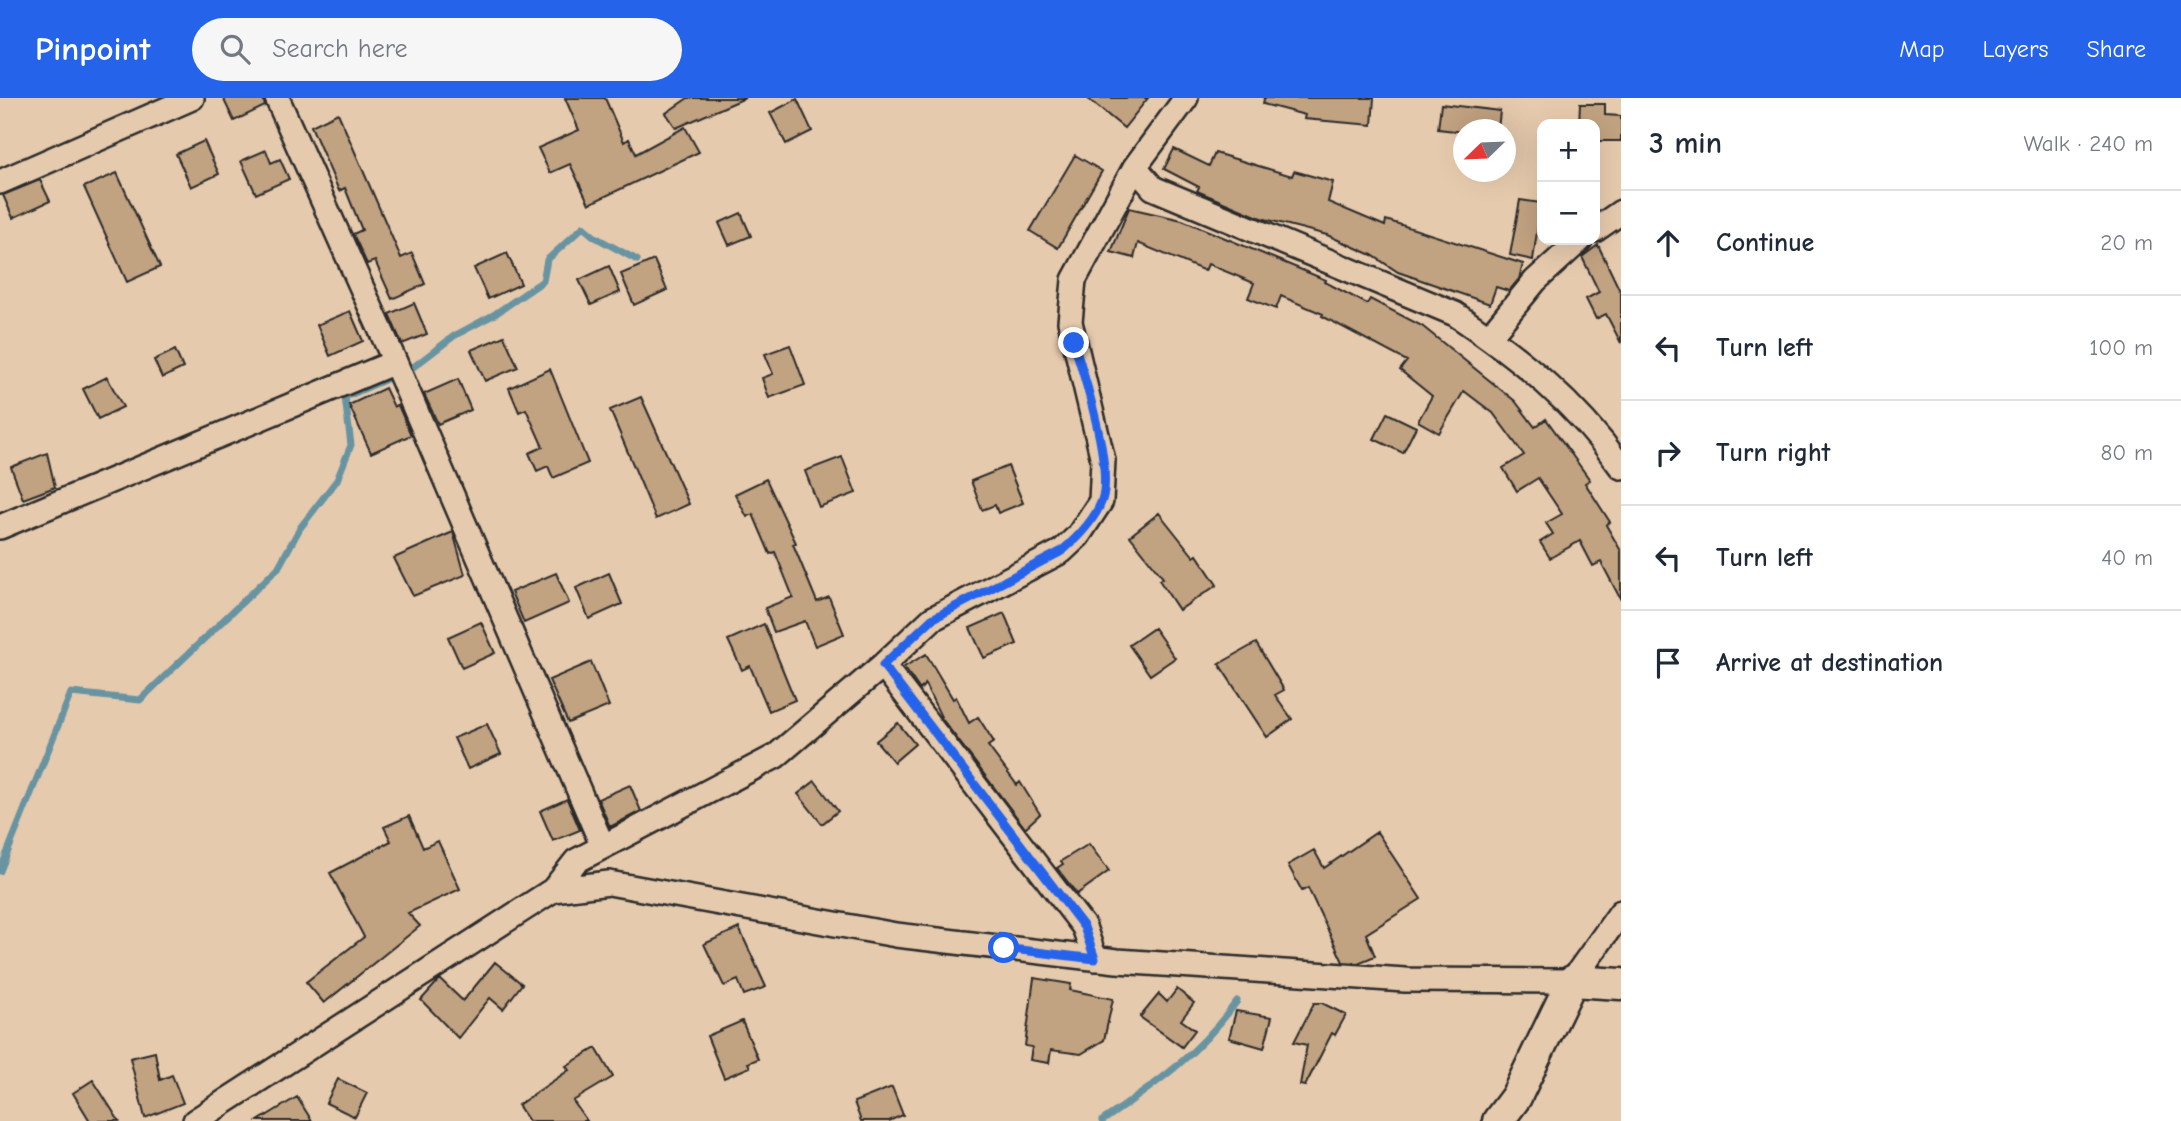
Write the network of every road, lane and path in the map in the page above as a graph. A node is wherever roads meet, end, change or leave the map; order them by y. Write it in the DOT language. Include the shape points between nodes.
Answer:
graph roads {
  1 [pos="192,98"];
  2 [pos="277,98"];
  3 [pos="1185,98"];
  4 [pos="1135,167"];
  5 [pos="0,182"];
  6 [pos="1621,212"];
  7 [pos="1600,227"];
  8 [pos="1575,245"];
  9 [pos="1489,337"];
  10 [pos="395,362"];
  11 [pos="1621,467"];
  12 [pos="0,527"];
  13 [pos="883,665"];
  14 [pos="603,847"];
  15 [pos="553,890"];
  16 [pos="1621,912"];
  17 [pos="1095,959"];
  18 [pos="1572,981"];
  19 [pos="1621,985"];
  20 [pos="195,1121"];
  21 [pos="1498,1121"];
  1 -- 5 [label="street"];
  2 -- 10 [label="street"];
  3 -- 4 [label="street"];
  4 -- 9 [label="street" via="1153,188 1455,314"];
  4 -- 13 [label="street" via="1074,280 1070,301 1074,343 1103,460 1101,501 1078,537 1062,551 932,619"];
  6 -- 7 [label="street"];
  8 -- 9 [label="street" via="1535,281"];
  9 -- 11 [label="street" via="1567,400"];
  10 -- 12 [label="street"];
  10 -- 14 [label="street"];
  13 -- 14 [label="street" via="776,756"];
  13 -- 17 [label="street" via="1084,927"];
  14 -- 15 [label="street" via="576,861"];
  15 -- 17 [label="street" via="609,883 896,935"];
  15 -- 20 [label="street"];
  16 -- 18 [label="street"];
  17 -- 18 [label="street" via="1405,980"];
  18 -- 19 [label="street"];
  18 -- 21 [label="street" via="1516,1097"];
}
